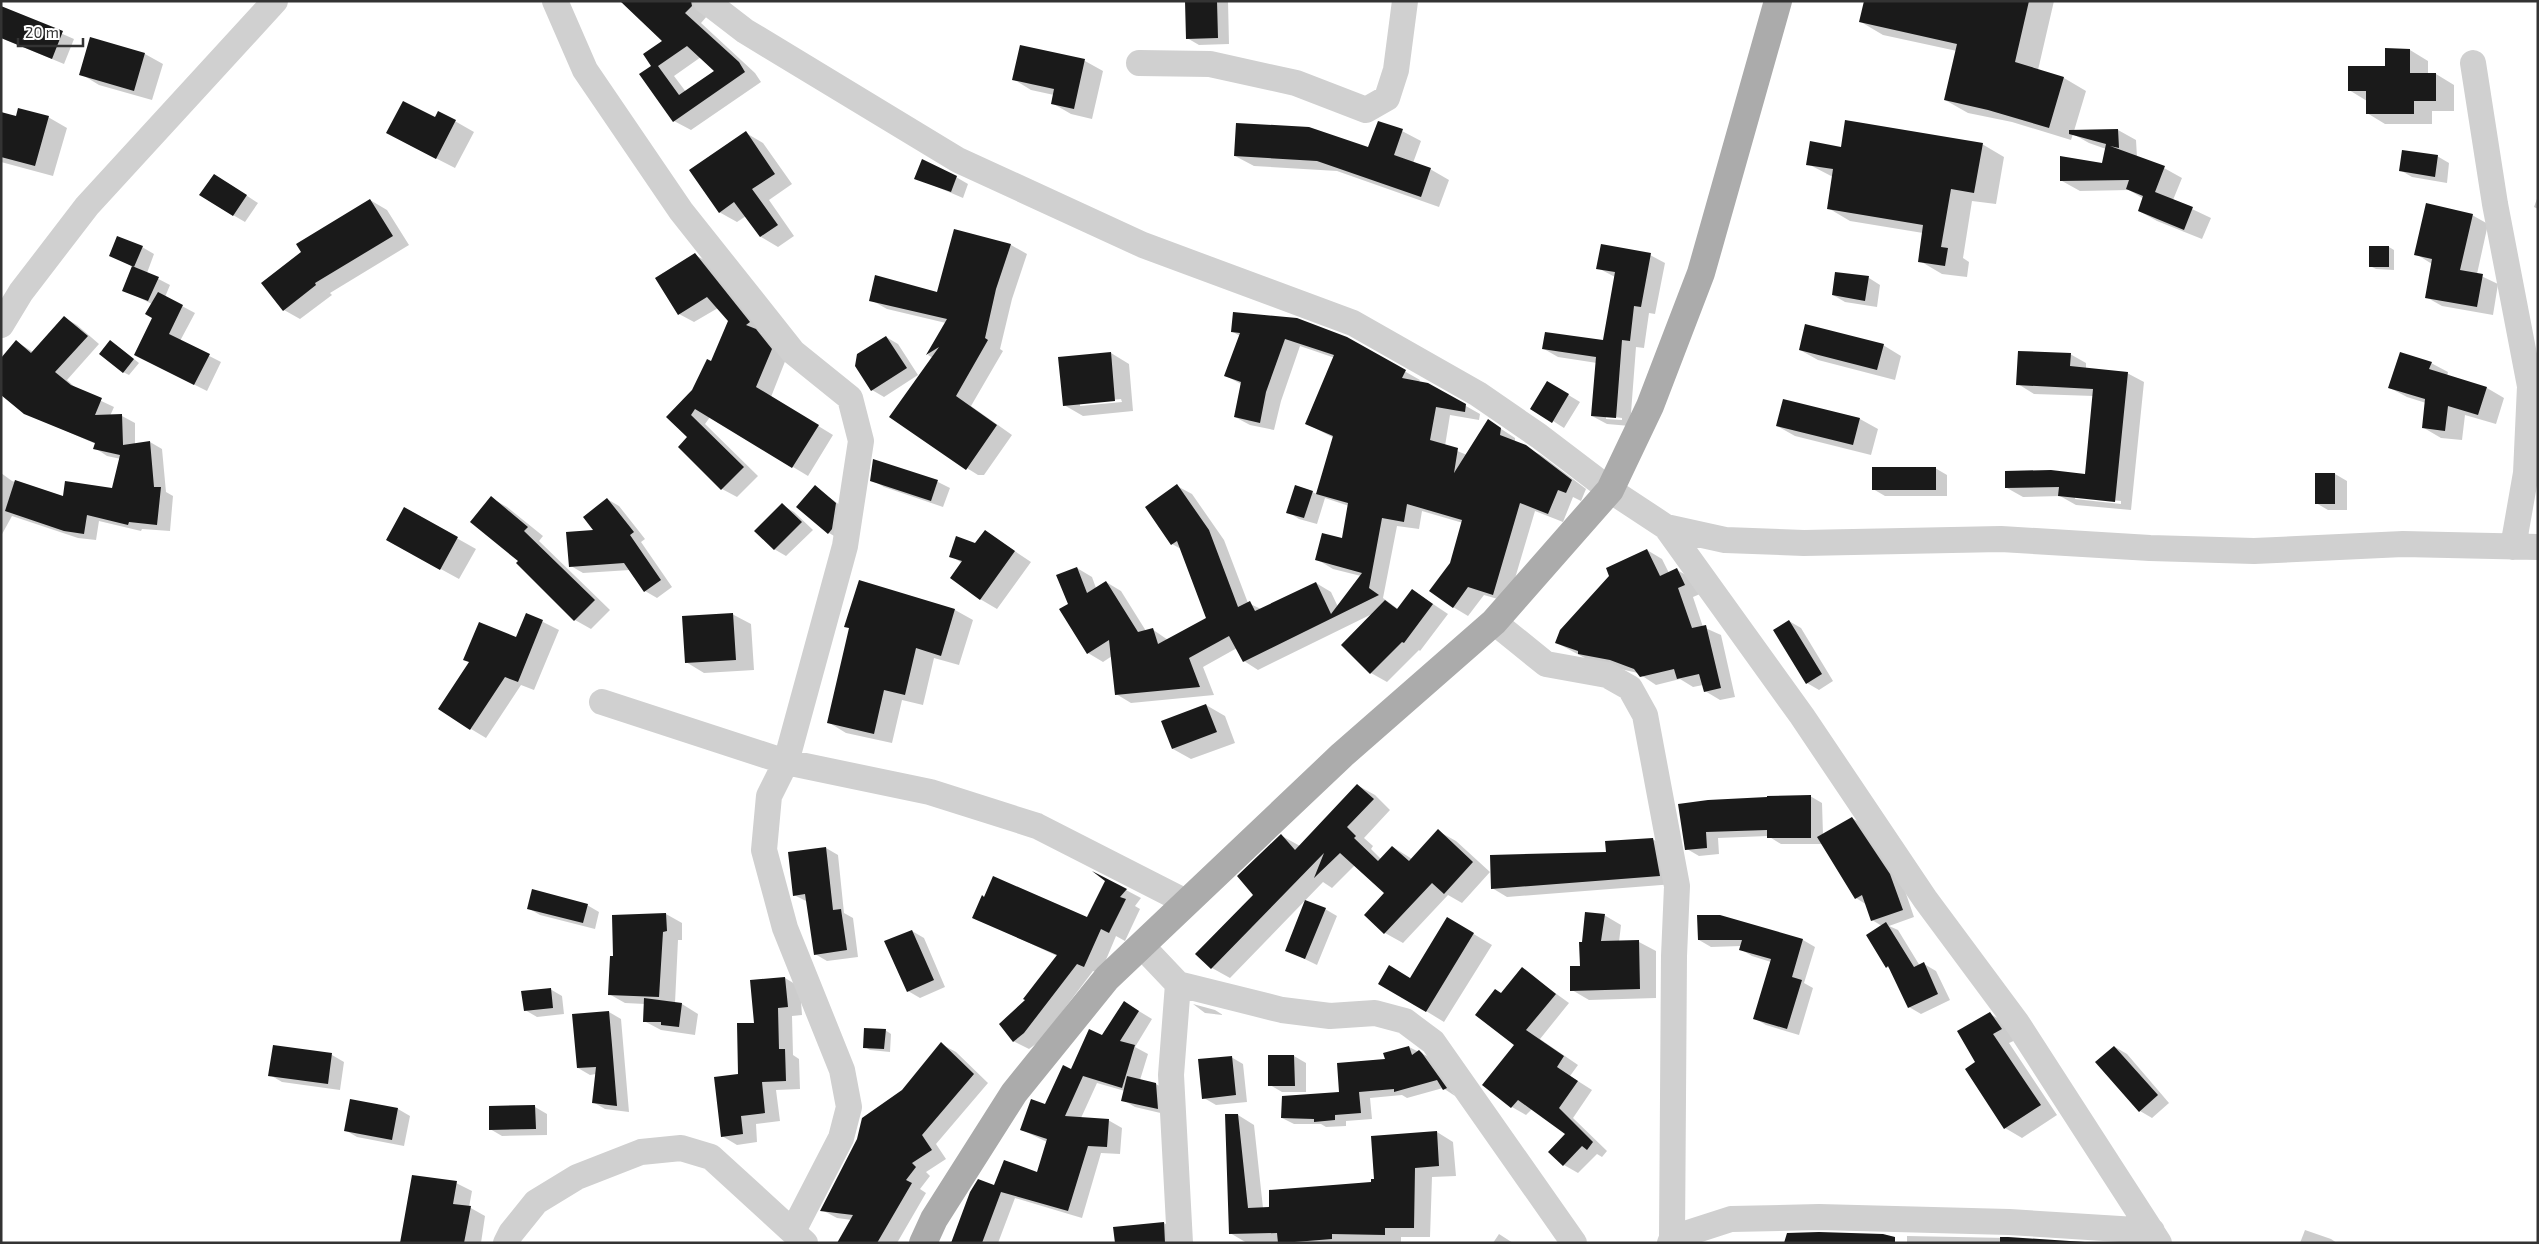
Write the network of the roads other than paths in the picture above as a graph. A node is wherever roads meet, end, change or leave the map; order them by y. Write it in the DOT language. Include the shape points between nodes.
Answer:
graph roads {
  1 [pos="275,1"];
  2 [pos="555,1"];
  3 [pos="706,1"];
  4 [pos="1405,1"];
  5 [pos="1778,1"];
  6 [pos="1139,63"];
  7 [pos="2473,63"];
  8 [pos="1,325"];
  9 [pos="1610,490"];
  10 [pos="1666,527"];
  11 [pos="2526,547"];
  12 [pos="1494,622"];
  13 [pos="602,702"];
  14 [pos="786,762"];
  15 [pos="1186,902"];
  16 [pos="1141,945"];
  17 [pos="1178,984"];
  18 [pos="799,1237"];
  19 [pos="2155,1237"];
  20 [pos="1671,1241"];
  21 [pos="506,1243"];
  22 [pos="923,1243"];
  23 [pos="1180,1243"];
  24 [pos="1574,1243"];
  1 -- 8 [label="street" via="87,206 21,292"];
  2 -- 14 [label="street" via="585,70 681,211 794,352 850,398 861,441 845,546"];
  3 -- 9 [label="street" via="745,30 958,160 1143,245 1353,323 1478,394"];
  4 -- 6 [label="street" via="1396,70 1387,98 1366,110 1296,83 1210,64"];
  5 -- 9 [label="main road" via="1701,273 1650,406"];
  7 -- 11 [label="street" via="2495,204 2530,386"];
  9 -- 10 [label="street"];
  9 -- 12 [label="main road"];
  10 -- 11 [label="street" via="1726,540 1804,543 2001,539 2254,551 2403,544"];
  10 -- 19 [label="street" via="1802,716 1925,899 2017,1024"];
  12 -- 15 [label="main road" via="1342,755"];
  12 -- 20 [label="street" via="1546,664 1607,675 1630,688 1645,715 1678,886 1674,956"];
  13 -- 14 [label="street"];
  14 -- 15 [label="street" via="930,792 1037,826"];
  14 -- 18 [label="street" via="769,796 764,850 785,928 842,1070 849,1107 841,1138"];
  15 -- 16 [label="main road"];
  16 -- 17 [label="street"];
  16 -- 22 [label="main road" via="1107,978 1014,1093 934,1219"];
  17 -- 23 [label="street" via="1171,1075"];
  17 -- 24 [label="street" via="1282,1010 1330,1016 1375,1013 1405,1021 1433,1042"];
  18 -- 21 [label="street" via="711,1157 681,1148 642,1152 577,1177 536,1202"];
  19 -- 20 [label="street" via="2008,1222 1819,1217 1731,1219"];
}
